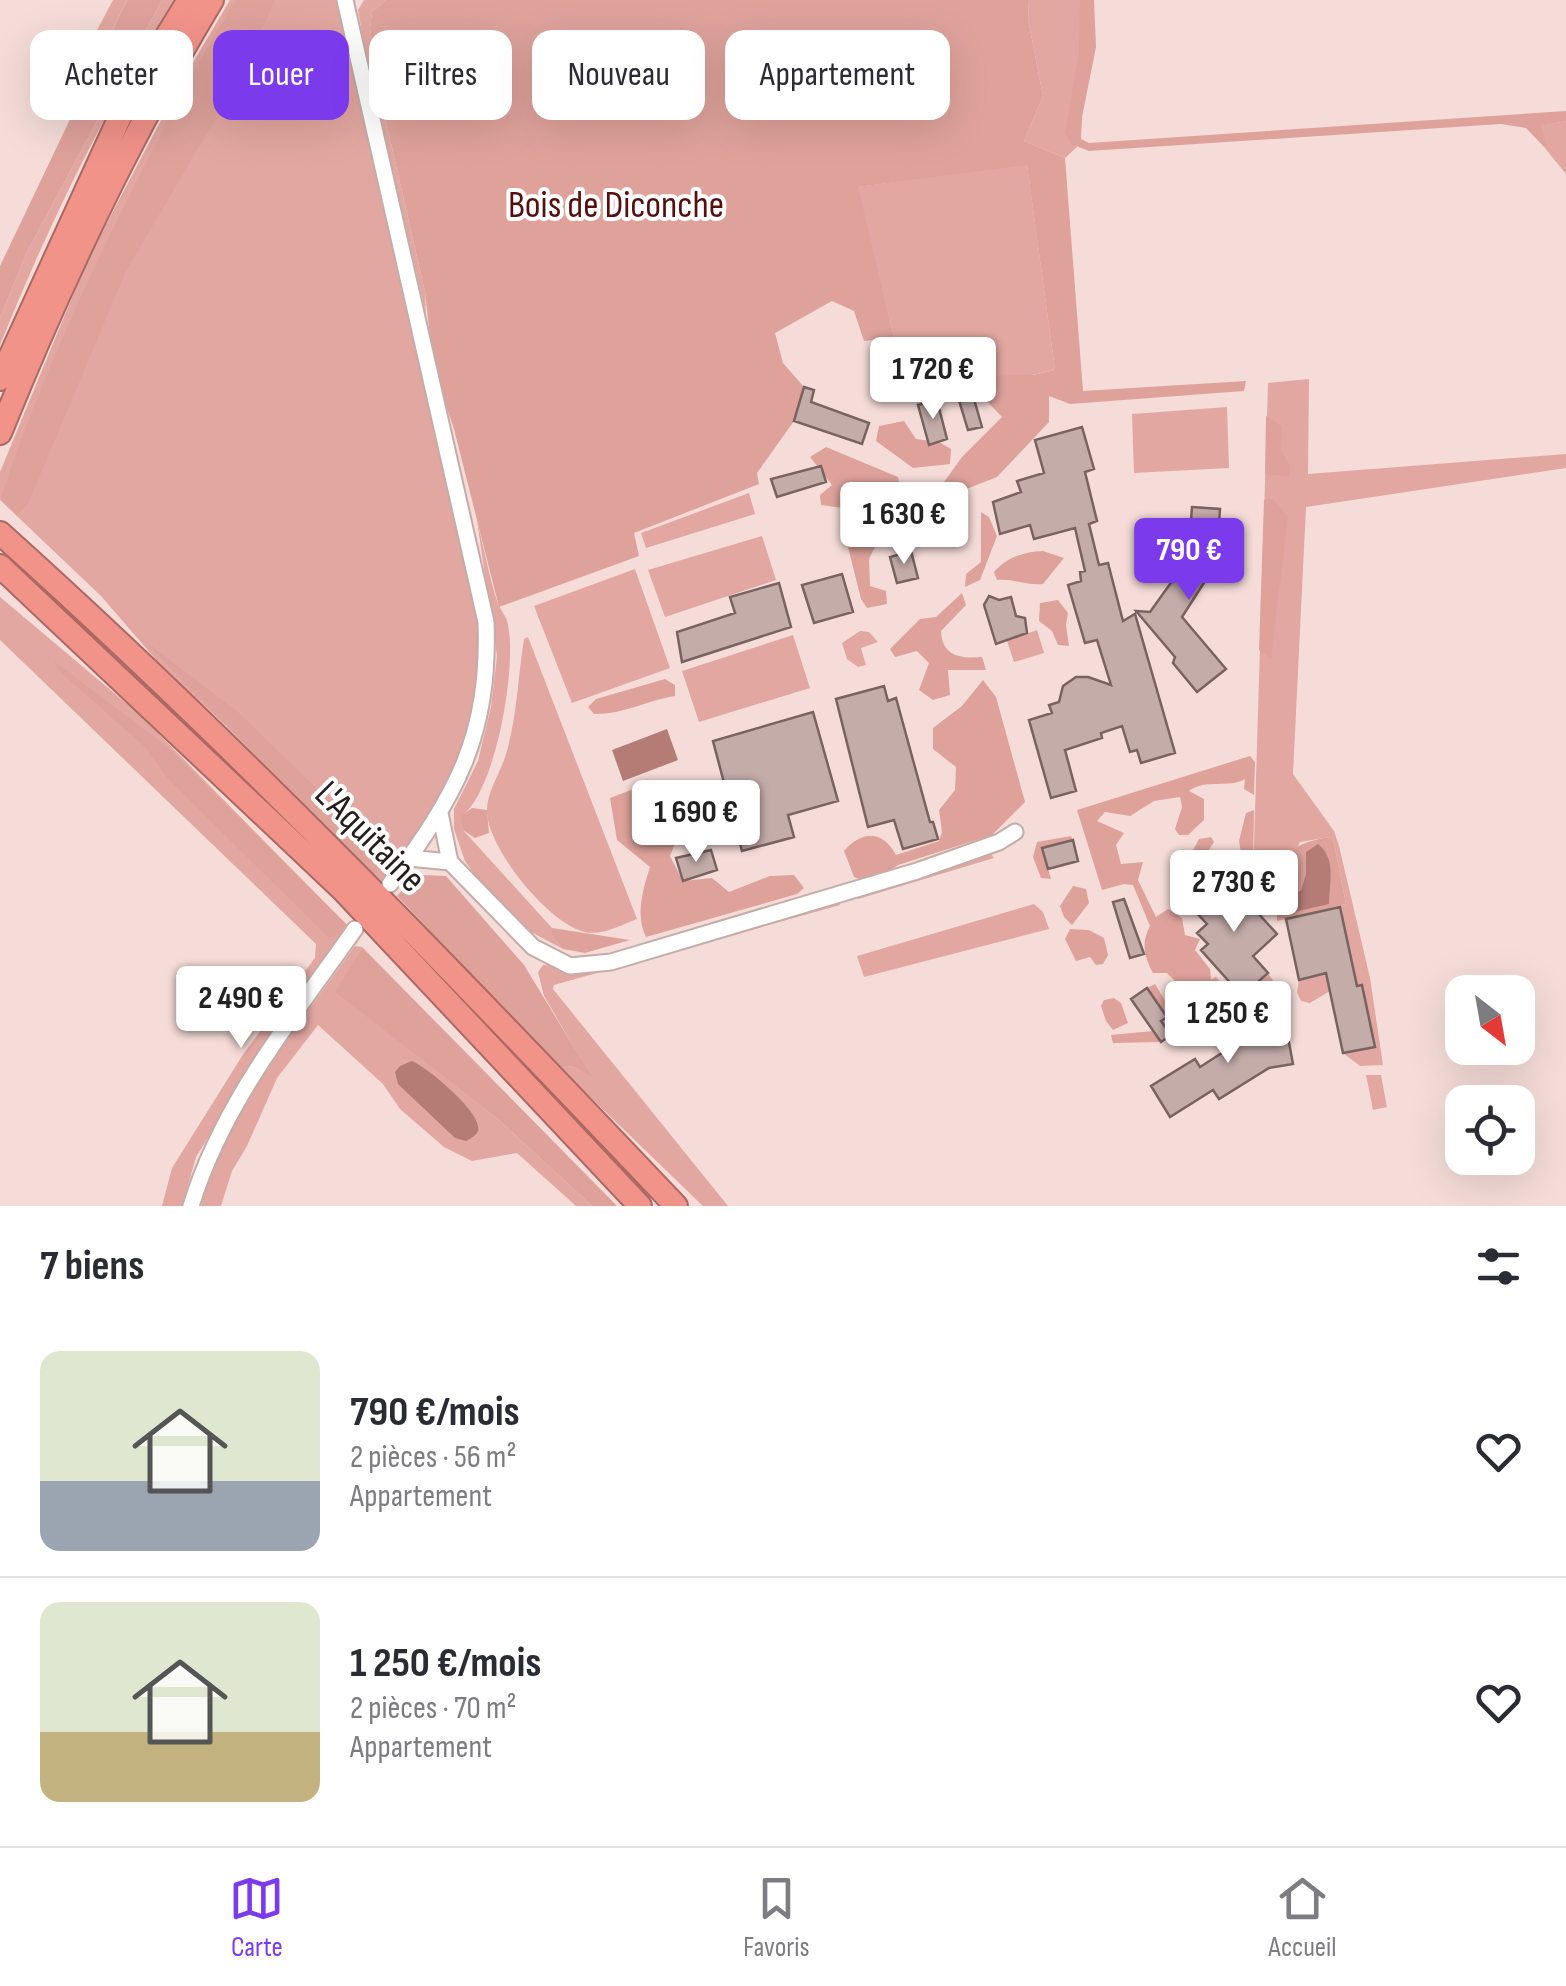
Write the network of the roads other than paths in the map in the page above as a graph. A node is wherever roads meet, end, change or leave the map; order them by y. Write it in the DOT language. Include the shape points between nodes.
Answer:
graph roads {
  1 [pos="188,0"];
  2 [pos="212,0"];
  3 [pos="345,0"];
  4 [pos="0,379"];
  5 [pos="0,434"];
  6 [pos="0,533"];
  7 [pos="9,574"];
  8 [pos="440,813"];
  9 [pos="1015,832"];
  10 [pos="409,858"];
  11 [pos="450,862"];
  12 [pos="390,884"];
  13 [pos="355,929"];
  14 [pos="191,1206"];
  15 [pos="640,1206"];
  16 [pos="676,1206"];
  1 -- 4 [label="highway" via="130,97"];
  2 -- 5 [label="highway" via="85,236"];
  3 -- 8 [label="street" via="486,622 485,683 474,743"];
  6 -- 16 [label="highway, L'Aquitaine" via="242,758"];
  7 -- 15 [label="highway, L'Aquitaine" via="343,890"];
  8 -- 10 [label="street"];
  8 -- 11 [label="street"];
  9 -- 11 [label="street" via="899,876 611,962 570,966 533,947"];
  10 -- 11 [label="street"];
  10 -- 12 [label="street"];
  13 -- 14 [label="street" via="250,1078"];
}
